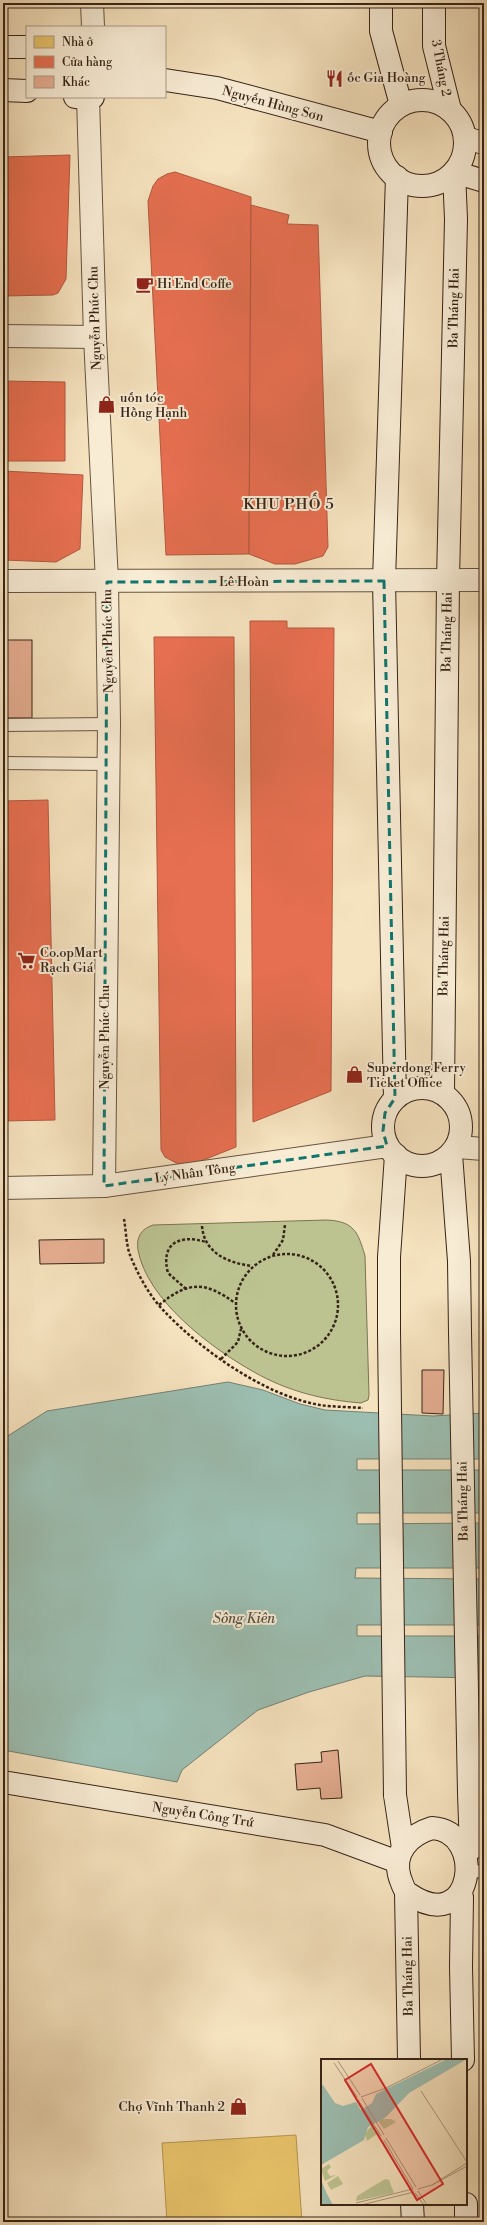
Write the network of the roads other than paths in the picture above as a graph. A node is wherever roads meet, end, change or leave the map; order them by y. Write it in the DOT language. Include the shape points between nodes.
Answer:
graph roads {
  1 [pos="92,3"];
  2 [pos="381,3"];
  3 [pos="434,3"];
  4 [pos="93,26"];
  5 [pos="3,47"];
  6 [pos="26,47"];
  7 [pos="166,80"];
  8 [pos="3,90"];
  9 [pos="26,91"];
  10 [pos="86,98"];
  11 [pos="401,105"];
  12 [pos="450,110"];
  13 [pos="381,132"];
  14 [pos="474,141"];
  15 [pos="454,172"];
  16 [pos="397,177"];
  17 [pos="484,181"];
  18 [pos="3,336"];
  19 [pos="95,337"];
  20 [pos="484,580"];
  21 [pos="384,581"];
  22 [pos="448,581"];
  23 [pos="3,582"];
  24 [pos="107,582"];
  25 [pos="109,724"];
  26 [pos="3,725"];
  27 [pos="3,764"];
  28 [pos="107,764"];
  29 [pos="443,1093"];
  30 [pos="396,1098"];
  31 [pos="484,1149"];
  32 [pos="391,1150"];
  33 [pos="454,1151"];
  34 [pos="104,1186"];
  35 [pos="3,1188"];
  36 [pos="3,1782"];
  37 [pos="471,1849"];
  38 [pos="401,1855"];
  39 [pos="479,1871"];
  40 [pos="406,1892"];
  41 [pos="462,1897"];
  42 [pos="409,2059"];
  43 [pos="463,2059"];
  44 [pos="412,2205"];
  45 [pos="466,2205"];
  46 [pos="413,2222"];
  47 [pos="466,2222"];
  1 -- 4 [label="main road"];
  2 -- 11 [label="main road" via="381,31"];
  3 -- 12 [label="main road, 3 Tháng 2" via="434,46"];
  5 -- 6 [label="main road"];
  7 -- 13 [label="main road, Nguyến Hùng Sơn" via="217,88"];
  8 -- 9 [label="main road"];
  10 -- 19 [label="main road, Nguyễn Phúc Chu"];
  11 -- 12 [label="main road" via="426,100 439,103"];
  11 -- 13 [label="main road" via="385,122"];
  12 -- 14 [label="main road"];
  13 -- 16 [label="main road" via="382,157"];
  14 -- 15 [label="main road" via="465,150"];
  15 -- 16 [label="main road" via="444,180 420,186"];
  15 -- 17 [label="main road"];
  15 -- 22 [label="main road, Ba Tháng Hai" via="456,219"];
  16 -- 21 [label="main road"];
  18 -- 19 [label="main road"];
  19 -- 24 [label="main road, Nguyễn Phúc Chu"];
  20 -- 22 [label="main road, Lê Hoàn"];
  21 -- 22 [label="main road, Lê Hoàn"];
  21 -- 24 [label="main road, Lê Hoàn"];
  21 -- 30 [label="main road"];
  22 -- 29 [label="main road, Ba Tháng Hai"];
  23 -- 24 [label="main road, Lê Hoàn"];
  24 -- 25 [label="main road, Nguyễn Phúc Chu"];
  25 -- 26 [label="lane"];
  25 -- 28 [label="main road, Nguyễn Phúc Chu"];
  27 -- 28 [label="lane"];
  28 -- 34 [label="main road, Nguyễn Phúc Chu"];
  29 -- 30 [label="main road" via="426,1088 409,1089"];
  29 -- 33 [label="main road" via="456,1106 462,1121 460,1140"];
  30 -- 32 [label="main road" via="385,1113 383,1132"];
  31 -- 33 [label="main road"];
  32 -- 33 [label="main road" via="404,1162 421,1167 437,1164"];
  32 -- 34 [label="main road, Lý Nhân Tông"];
  32 -- 38 [label="main road, bridge" via="389,1332 395,1795"];
  33 -- 37 [label="main road, Ba Tháng Hai, bridge"];
  34 -- 35 [label="main road, Lý Nhân Tông"];
  36 -- 38 [label="main road, Nguyễn Công Trứ" via="325,1835"];
  37 -- 38 [label="main road" via="456,1834 445,1829 432,1828 419,1832 409,1839"];
  37 -- 39 [label="main road"];
  38 -- 40 [label="main road" via="400,1880"];
  39 -- 41 [label="main road"];
  40 -- 41 [label="main road" via="424,1903 436,1905 457,1901"];
  40 -- 42 [label="main road, Ba Tháng Hai"];
  41 -- 43 [label="main road"];
  44 -- 46 [label="main road"];
  45 -- 47 [label="main road"];
}
